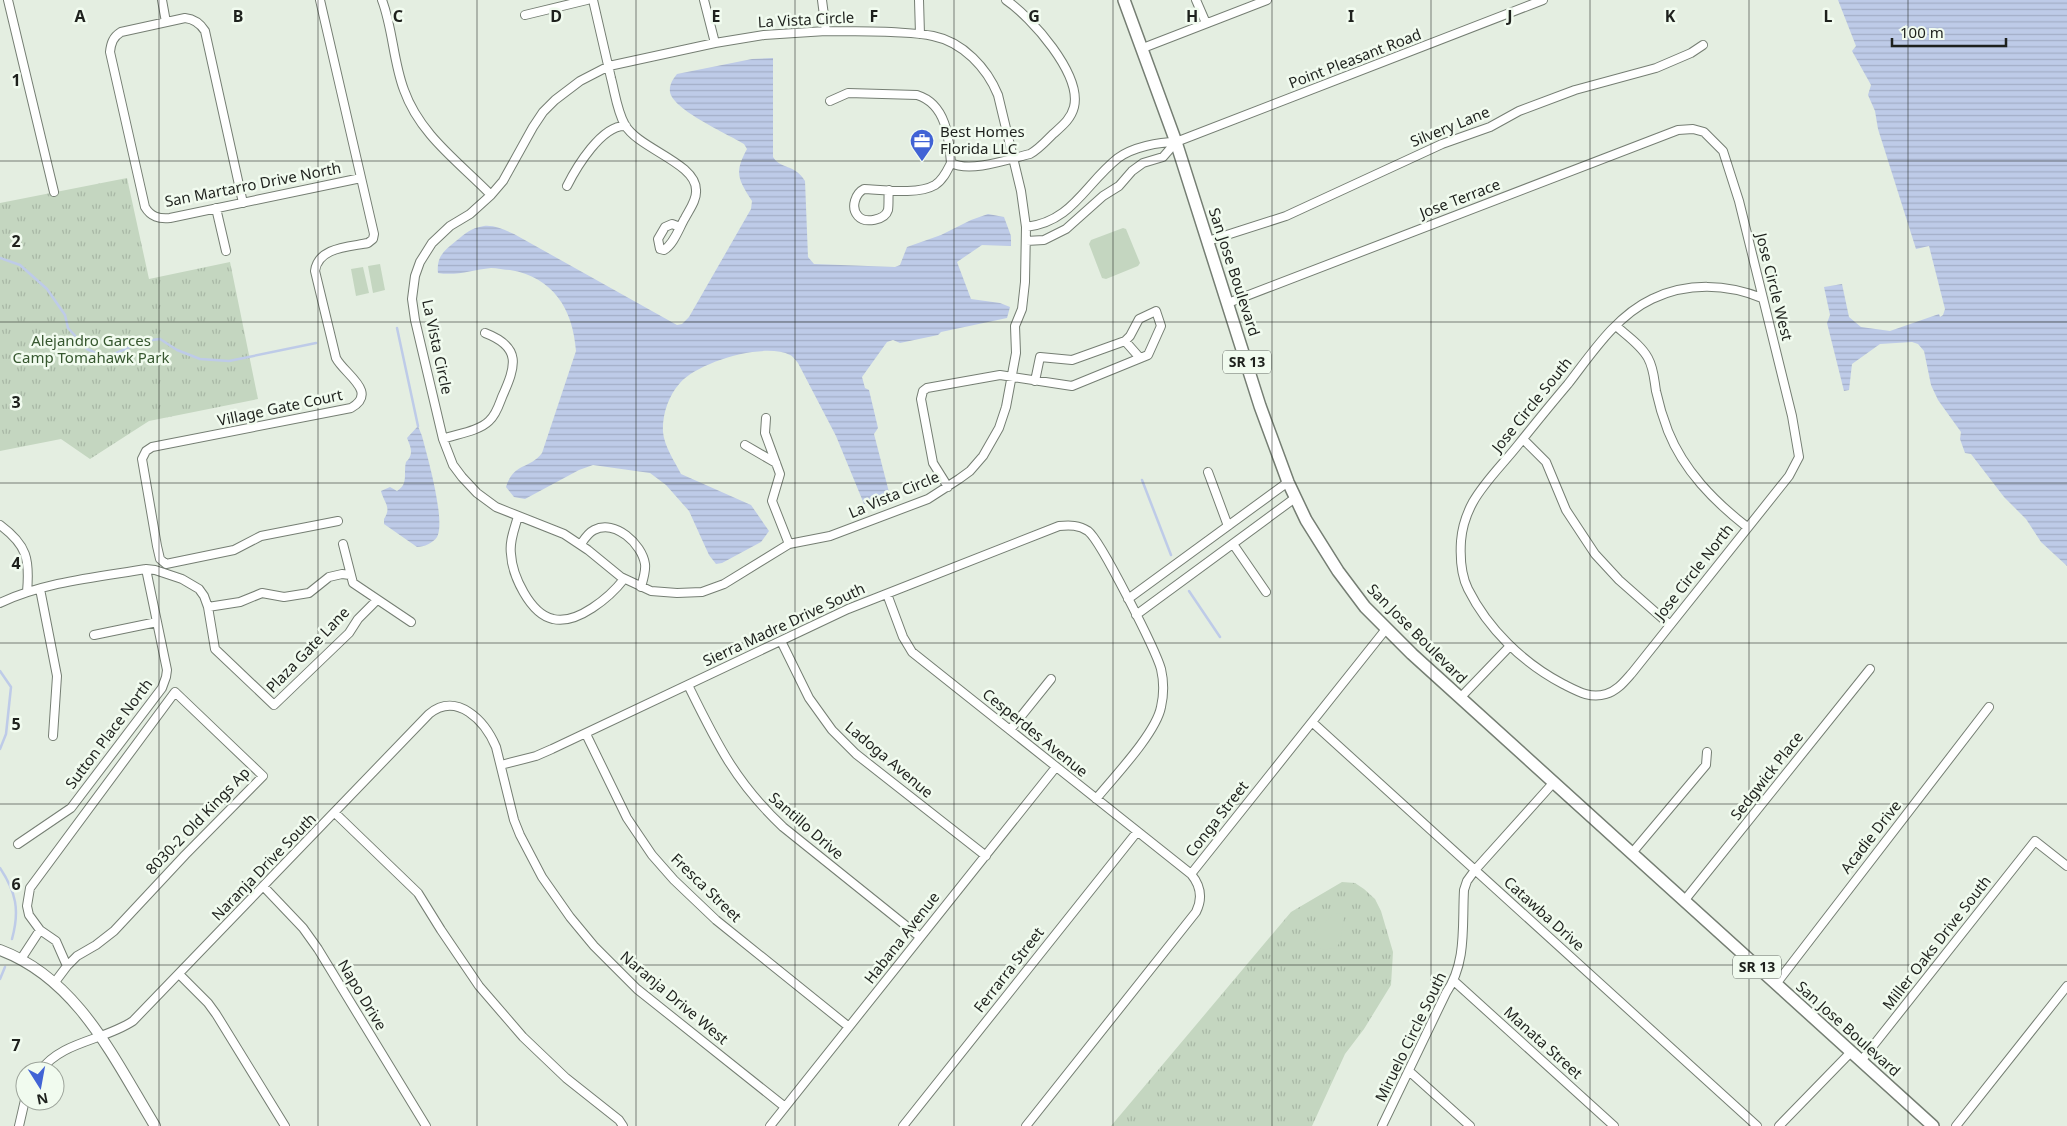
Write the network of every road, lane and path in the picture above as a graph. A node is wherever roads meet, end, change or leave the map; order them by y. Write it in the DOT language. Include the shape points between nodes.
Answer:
graph roads {
  1 [pos="8,0"];
  2 [pos="162,0"];
  3 [pos="320,0"];
  4 [pos="382,0"];
  5 [pos="587,0"];
  6 [pos="594,0"];
  7 [pos="704,0"];
  8 [pos="822,0"];
  9 [pos="919,0"];
  10 [pos="1006,0"];
  11 [pos="1124,0"];
  12 [pos="1196,0"];
  13 [pos="1267,0"];
  14 [pos="1543,0"];
  15 [pos="525,15"];
  16 [pos="166,22"];
  17 [pos="1206,23"];
  18 [pos="826,31"];
  19 [pos="920,34"];
  20 [pos="715,42"];
  21 [pos="1703,45"];
  22 [pos="1143,48"];
  23 [pos="609,66"];
  24 [pos="830,101"];
  25 [pos="626,126"];
  26 [pos="1704,132"];
  27 [pos="1176,142"];
  28 [pos="1014,158"];
  29 [pos="951,163"];
  30 [pos="361,178"];
  31 [pos="1094,182"];
  32 [pos="567,186"];
  33 [pos="889,190"];
  34 [pos="54,192"];
  35 [pos="1106,194"];
  36 [pos="491,195"];
  37 [pos="243,203"];
  38 [pos="216,208"];
  39 [pos="1069,210"];
  40 [pos="1077,218"];
  41 [pos="680,227"];
  42 [pos="1026,227"];
  43 [pos="1026,241"];
  44 [pos="1208,241"];
  45 [pos="226,252"];
  46 [pos="1762,298"];
  47 [pos="1228,303"];
  48 [pos="1616,326"];
  49 [pos="485,333"];
  50 [pos="1125,341"];
  51 [pos="1140,358"];
  52 [pos="1011,377"];
  53 [pos="1035,381"];
  54 [pos="766,418"];
  55 [pos="443,439"];
  56 [pos="1523,439"];
  57 [pos="744,445"];
  58 [pos="1799,457"];
  59 [pos="776,463"];
  60 [pos="1208,472"];
  61 [pos="1288,482"];
  62 [pos="948,487"];
  63 [pos="1295,498"];
  64 [pos="518,516"];
  65 [pos="338,521"];
  66 [pos="0,525"];
  67 [pos="1228,526"];
  68 [pos="1747,527"];
  69 [pos="344,544"];
  70 [pos="581,544"];
  71 [pos="789,544"];
  72 [pos="1233,544"];
  73 [pos="146,569"];
  74 [pos="350,575"];
  75 [pos="624,579"];
  76 [pos="641,587"];
  77 [pos="40,589"];
  78 [pos="27,592"];
  79 [pos="1266,592"];
  80 [pos="887,594"];
  81 [pos="1128,599"];
  82 [pos="377,600"];
  83 [pos="0,603"];
  84 [pos="208,607"];
  85 [pos="1136,615"];
  86 [pos="157,622"];
  87 [pos="411,622"];
  88 [pos="1670,625"];
  89 [pos="1386,629"];
  90 [pos="94,635"];
  91 [pos="781,641"];
  92 [pos="1510,646"];
  93 [pos="1870,669"];
  94 [pos="1051,679"];
  95 [pos="688,685"];
  96 [pos="1600,695"];
  97 [pos="1460,698"];
  98 [pos="441,707"];
  99 [pos="1989,707"];
  100 [pos="1312,722"];
  101 [pos="1010,730"];
  102 [pos="586,734"];
  103 [pos="53,736"];
  104 [pos="1707,752"];
  105 [pos="501,765"];
  106 [pos="1056,767"];
  107 [pos="1554,782"];
  108 [pos="1096,799"];
  109 [pos="336,813"];
  110 [pos="1137,832"];
  111 [pos="18,844"];
  112 [pos="1632,853"];
  113 [pos="986,856"];
  114 [pos="2067,866"];
  115 [pos="1475,870"];
  116 [pos="1191,874"];
  117 [pos="264,887"];
  118 [pos="1684,900"];
  119 [pos="40,930"];
  120 [pos="920,937"];
  121 [pos="0,950"];
  122 [pos="21,959"];
  123 [pos="67,966"];
  124 [pos="180,974"];
  125 [pos="1454,981"];
  126 [pos="55,982"];
  127 [pos="1776,984"];
  128 [pos="2067,986"];
  129 [pos="850,1027"];
  130 [pos="100,1037"];
  131 [pos="1851,1052"];
  132 [pos="47,1061"];
  133 [pos="1861,1061"];
  134 [pos="1409,1071"];
  135 [pos="785,1107"];
  136 [pos="22,1111"];
  137 [pos="19,1126"];
  138 [pos="155,1126"];
  139 [pos="285,1126"];
  140 [pos="426,1126"];
  141 [pos="623,1126"];
  142 [pos="770,1126"];
  143 [pos="903,1126"];
  144 [pos="1026,1126"];
  145 [pos="1382,1126"];
  146 [pos="1470,1126"];
  147 [pos="1614,1126"];
  148 [pos="1757,1126"];
  149 [pos="1779,1126"];
  150 [pos="1933,1126"];
  151 [pos="1956,1126"];
  1 -- 34 [label="street"];
  2 -- 16 [label="street"];
  3 -- 30 [label="street"];
  4 -- 36 [label="street" via="403,88 412,110 440,146"];
  5 -- 15 [label="street"];
  6 -- 23 [label="street"];
  7 -- 20 [label="street"];
  8 -- 18 [label="street"];
  9 -- 19 [label="street"];
  10 -- 28 [label="street" via="1046,39 1065,69 1075,105 1067,120 1036,151"];
  11 -- 22 [label="main road, San Jose Boulevard / SR 13"];
  12 -- 17 [label="street"];
  13 -- 17 [label="street"];
  14 -- 27 [label="street, Point Pleasant Road"];
  16 -- 37 [label="street" via="186,18 194,20 205,30"];
  16 -- 38 [label="street, San Martarro Drive North" via="121,32 111,43 110,52 145,207 163,219"];
  17 -- 22 [label="street"];
  18 -- 19 [label="street, La Vista Circle"];
  18 -- 20 [label="street, La Vista Circle"];
  19 -- 28 [label="street, La Vista Circle" via="956,45 982,67 998,95"];
  20 -- 23 [label="street, La Vista Circle"];
  21 -- 44 [label="street, Silvery Lane" via="1656,68 1575,90 1519,111 1490,127 1427,150 1286,216"];
  22 -- 27 [label="main road, San Jose Boulevard / SR 13"];
  23 -- 25 [label="street"];
  23 -- 36 [label="street, La Vista Circle" via="571,87 543,112 503,181"];
  24 -- 29 [label="street" via="848,94 917,95 925,98 939,109 943,118"];
  25 -- 32 [label="street" via="621,125 590,148"];
  25 -- 41 [label="street" via="640,142 685,170 693,180 696,195"];
  26 -- 46 [label="street, Jose Circle West" via="1723,151 1739,201"];
  26 -- 47 [label="street, Jose Terrace" via="1678,130"];
  27 -- 31 [label="street, Point Pleasant Road" via="1159,142 1120,157"];
  27 -- 35 [label="street, Point Pleasant Road" via="1163,156 1143,163"];
  27 -- 44 [label="main road, San Jose Boulevard / SR 13"];
  28 -- 29 [label="street" via="971,167"];
  28 -- 42 [label="street, La Vista Circle"];
  29 -- 33 [label="street" via="935,185 918,190"];
  30 -- 37 [label="street, San Martarro Drive North"];
  30 -- 65 [label="street, Village Gate Court" via="373,240 330,251 320,259 315,271 336,358 360,384 362,391 358,403 351,408 152,448 142,459 157,546 160,559 166,564 234,550 262,536"];
  31 -- 35 [label="street"];
  31 -- 39 [label="street, Point Pleasant Road"];
  33 -- 33 [label="street" via="864,189 858,192 855,199 858,216 878,220 884,216 888,210"];
  35 -- 40 [label="street, Point Pleasant Road"];
  36 -- 55 [label="street, La Vista Circle" via="439,235 425,252 415,276 412,299 415,320"];
  37 -- 38 [label="street, San Martarro Drive North"];
  38 -- 45 [label="street"];
  39 -- 40 [label="street"];
  39 -- 42 [label="street, Point Pleasant Road" via="1048,223"];
  40 -- 43 [label="street, Point Pleasant Road" via="1054,236"];
  42 -- 43 [label="street, La Vista Circle"];
  43 -- 52 [label="street, La Vista Circle" via="1022,310 1015,326 1016,353"];
  44 -- 47 [label="main road, San Jose Boulevard / SR 13"];
  46 -- 48 [label="street, Jose Circle South" via="1731,288 1688,288 1651,299 1630,312"];
  46 -- 58 [label="street, Jose Circle West"];
  47 -- 61 [label="main road, San Jose Boulevard / SR 13" via="1275,452"];
  48 -- 56 [label="street, Jose Circle South"];
  48 -- 68 [label="street" via="1647,356 1668,431 1689,470 1724,509"];
  49 -- 55 [label="street" via="507,344 513,362 508,383 489,422"];
  50 -- 51 [label="street"];
  50 -- 51 [label="street" via="1138,318 1156,311 1162,326 1148,355"];
  50 -- 53 [label="street" via="1072,360 1040,357"];
  51 -- 53 [label="street" via="1072,386"];
  52 -- 53 [label="street"];
  52 -- 62 [label="street, La Vista Circle" via="1004,412 993,440 970,471"];
  52 -- 62 [label="street" via="992,376 923,391 920,399 933,463"];
  54 -- 59 [label="street" via="765,433"];
  55 -- 64 [label="street, La Vista Circle" via="453,464 477,493 496,507"];
  56 -- 88 [label="street" via="1546,462 1566,510 1595,554 1618,580"];
  56 -- 92 [label="street, Jose Circle South" via="1473,502 1461,538 1461,558 1468,588"];
  57 -- 59 [label="street"];
  58 -- 68 [label="street, Jose Circle North" via="1789,476"];
  59 -- 71 [label="street" via="780,474 772,502"];
  60 -- 67 [label="street"];
  61 -- 63 [label="main road, San Jose Boulevard / SR 13"];
  61 -- 67 [label="street"];
  62 -- 71 [label="street, La Vista Circle" via="912,505 830,536"];
  63 -- 72 [label="street"];
  63 -- 89 [label="main road, San Jose Boulevard / SR 13" via="1338,571"];
  64 -- 70 [label="street, La Vista Circle"];
  64 -- 75 [label="street" via="510,553 515,574 524,594 543,615 564,620 596,607"];
  66 -- 78 [label="street" via="16,537 23,548 28,569"];
  67 -- 81 [label="street"];
  68 -- 88 [label="street, Jose Circle North"];
  69 -- 74 [label="street"];
  70 -- 75 [label="street, La Vista Circle"];
  70 -- 76 [label="street" via="588,534 602,527 624,535 635,543 646,566"];
  71 -- 76 [label="street, La Vista Circle" via="724,584 702,592 650,591"];
  72 -- 79 [label="street"];
  72 -- 85 [label="street"];
  73 -- 77 [label="street, Plaza Gate Lane"];
  73 -- 84 [label="street, Plaza Gate Lane" via="188,582 204,596"];
  73 -- 86 [label="street, Sutton Place North"];
  74 -- 82 [label="street" via="353,583"];
  74 -- 84 [label="street" via="329,577 309,592 284,597 262,593 240,602"];
  75 -- 76 [label="street, La Vista Circle"];
  77 -- 78 [label="street, Plaza Gate Lane"];
  77 -- 103 [label="street" via="57,676"];
  78 -- 83 [label="street, Plaza Gate Lane"];
  80 -- 81 [label="street, Sierra Madre Drive South" via="1068,525 1083,528 1094,537"];
  80 -- 91 [label="street, Sierra Madre Drive South"];
  80 -- 101 [label="street, Cesperdes Avenue" via="912,652"];
  81 -- 85 [label="street"];
  82 -- 84 [label="street, Plaza Gate Lane" via="349,633 274,705 215,649"];
  82 -- 87 [label="street"];
  85 -- 108 [label="street" via="1161,669 1164,683 1162,706 1150,732"];
  86 -- 90 [label="street"];
  86 -- 111 [label="street, Sutton Place North" via="167,670 162,688 71,808"];
  88 -- 96 [label="street, Jose Circle North" via="1617,688"];
  89 -- 97 [label="main road, San Jose Boulevard / SR 13"];
  89 -- 100 [label="street, Conga Street"];
  91 -- 95 [label="street, Sierra Madre Drive South"];
  91 -- 113 [label="street, Ladoga Avenue" via="809,698 832,730 856,754"];
  92 -- 96 [label="street, Jose Circle South" via="1555,680 1585,695"];
  92 -- 97 [label="street"];
  93 -- 118 [label="street, Sedgwick Place"];
  94 -- 101 [label="street"];
  95 -- 102 [label="street, Sierra Madre Drive South"];
  95 -- 120 [label="street, Santillo Drive" via="724,757 765,810"];
  97 -- 107 [label="main road, San Jose Boulevard / SR 13"];
  98 -- 105 [label="street, Naranja Drive West" via="450,705 465,709 483,725 492,736"];
  98 -- 109 [label="street, Naranja Drive South" via="429,714"];
  99 -- 127 [label="street, Acadie Drive"];
  100 -- 115 [label="street, Catawba Drive"];
  100 -- 116 [label="street, Conga Street"];
  101 -- 106 [label="street, Cesperdes Avenue"];
  102 -- 105 [label="street, Sierra Madre Drive South" via="536,756"];
  102 -- 129 [label="street, Fresca Street" via="628,818 652,855 674,880 716,920"];
  104 -- 112 [label="street" via="1706,765"];
  105 -- 135 [label="street, Naranja Drive West" via="520,835 542,877 576,924 637,988"];
  106 -- 108 [label="street, Cesperdes Avenue"];
  106 -- 113 [label="street, Habana Avenue"];
  107 -- 112 [label="main road, San Jose Boulevard / SR 13"];
  107 -- 115 [label="street, Miruelo Circle South"];
  108 -- 110 [label="street, Cesperdes Avenue"];
  109 -- 117 [label="street, Naranja Drive South"];
  109 -- 141 [label="street" via="418,893 479,986 523,1037"];
  110 -- 116 [label="street, Cesperdes Avenue"];
  110 -- 143 [label="street, Ferrarra Street"];
  112 -- 118 [label="main road, San Jose Boulevard / SR 13"];
  113 -- 120 [label="street, Habana Avenue"];
  114 -- 133 [label="street, Miller Oaks Drive South" via="2035,841"];
  115 -- 125 [label="street, Miruelo Circle South" via="1464,890 1462,953"];
  115 -- 148 [label="street, Catawba Drive"];
  116 -- 144 [label="street, Conga Street" via="1200,890 1200,906"];
  117 -- 124 [label="street, Naranja Drive South"];
  117 -- 140 [label="street, Napo Drive" via="318,949"];
  118 -- 127 [label="main road, San Jose Boulevard / SR 13"];
  119 -- 122 [label="street"];
  119 -- 123 [label="street, 8030-2 Old Kings Ap" via="56,941"];
  119 -- 123 [label="street, 8030-2 Old Kings Ap" via="29,915 30,888 175,692 263,776 114,931 76,956"];
  120 -- 129 [label="street, Habana Avenue"];
  121 -- 122 [label="street"];
  122 -- 126 [label="street"];
  123 -- 126 [label="street"];
  124 -- 130 [label="street, Naranja Drive South" via="133,1021"];
  124 -- 139 [label="street" via="216,1014"];
  125 -- 134 [label="street, Miruelo Circle South"];
  125 -- 147 [label="street, Manata Street"];
  126 -- 130 [label="street" via="79,1007"];
  127 -- 131 [label="main road, San Jose Boulevard / SR 13"];
  128 -- 151 [label="street"];
  129 -- 135 [label="street, Habana Avenue"];
  130 -- 132 [label="street, Naranja Drive South" via="68,1048"];
  130 -- 138 [label="street"];
  131 -- 133 [label="main road, San Jose Boulevard / SR 13"];
  131 -- 149 [label="street"];
  133 -- 150 [label="main road, San Jose Boulevard / SR 13"];
  134 -- 145 [label="street, Miruelo Circle South"];
  134 -- 146 [label="street"];
  135 -- 142 [label="street, Habana Avenue"];
  136 -- 137 [label="street"];
}
